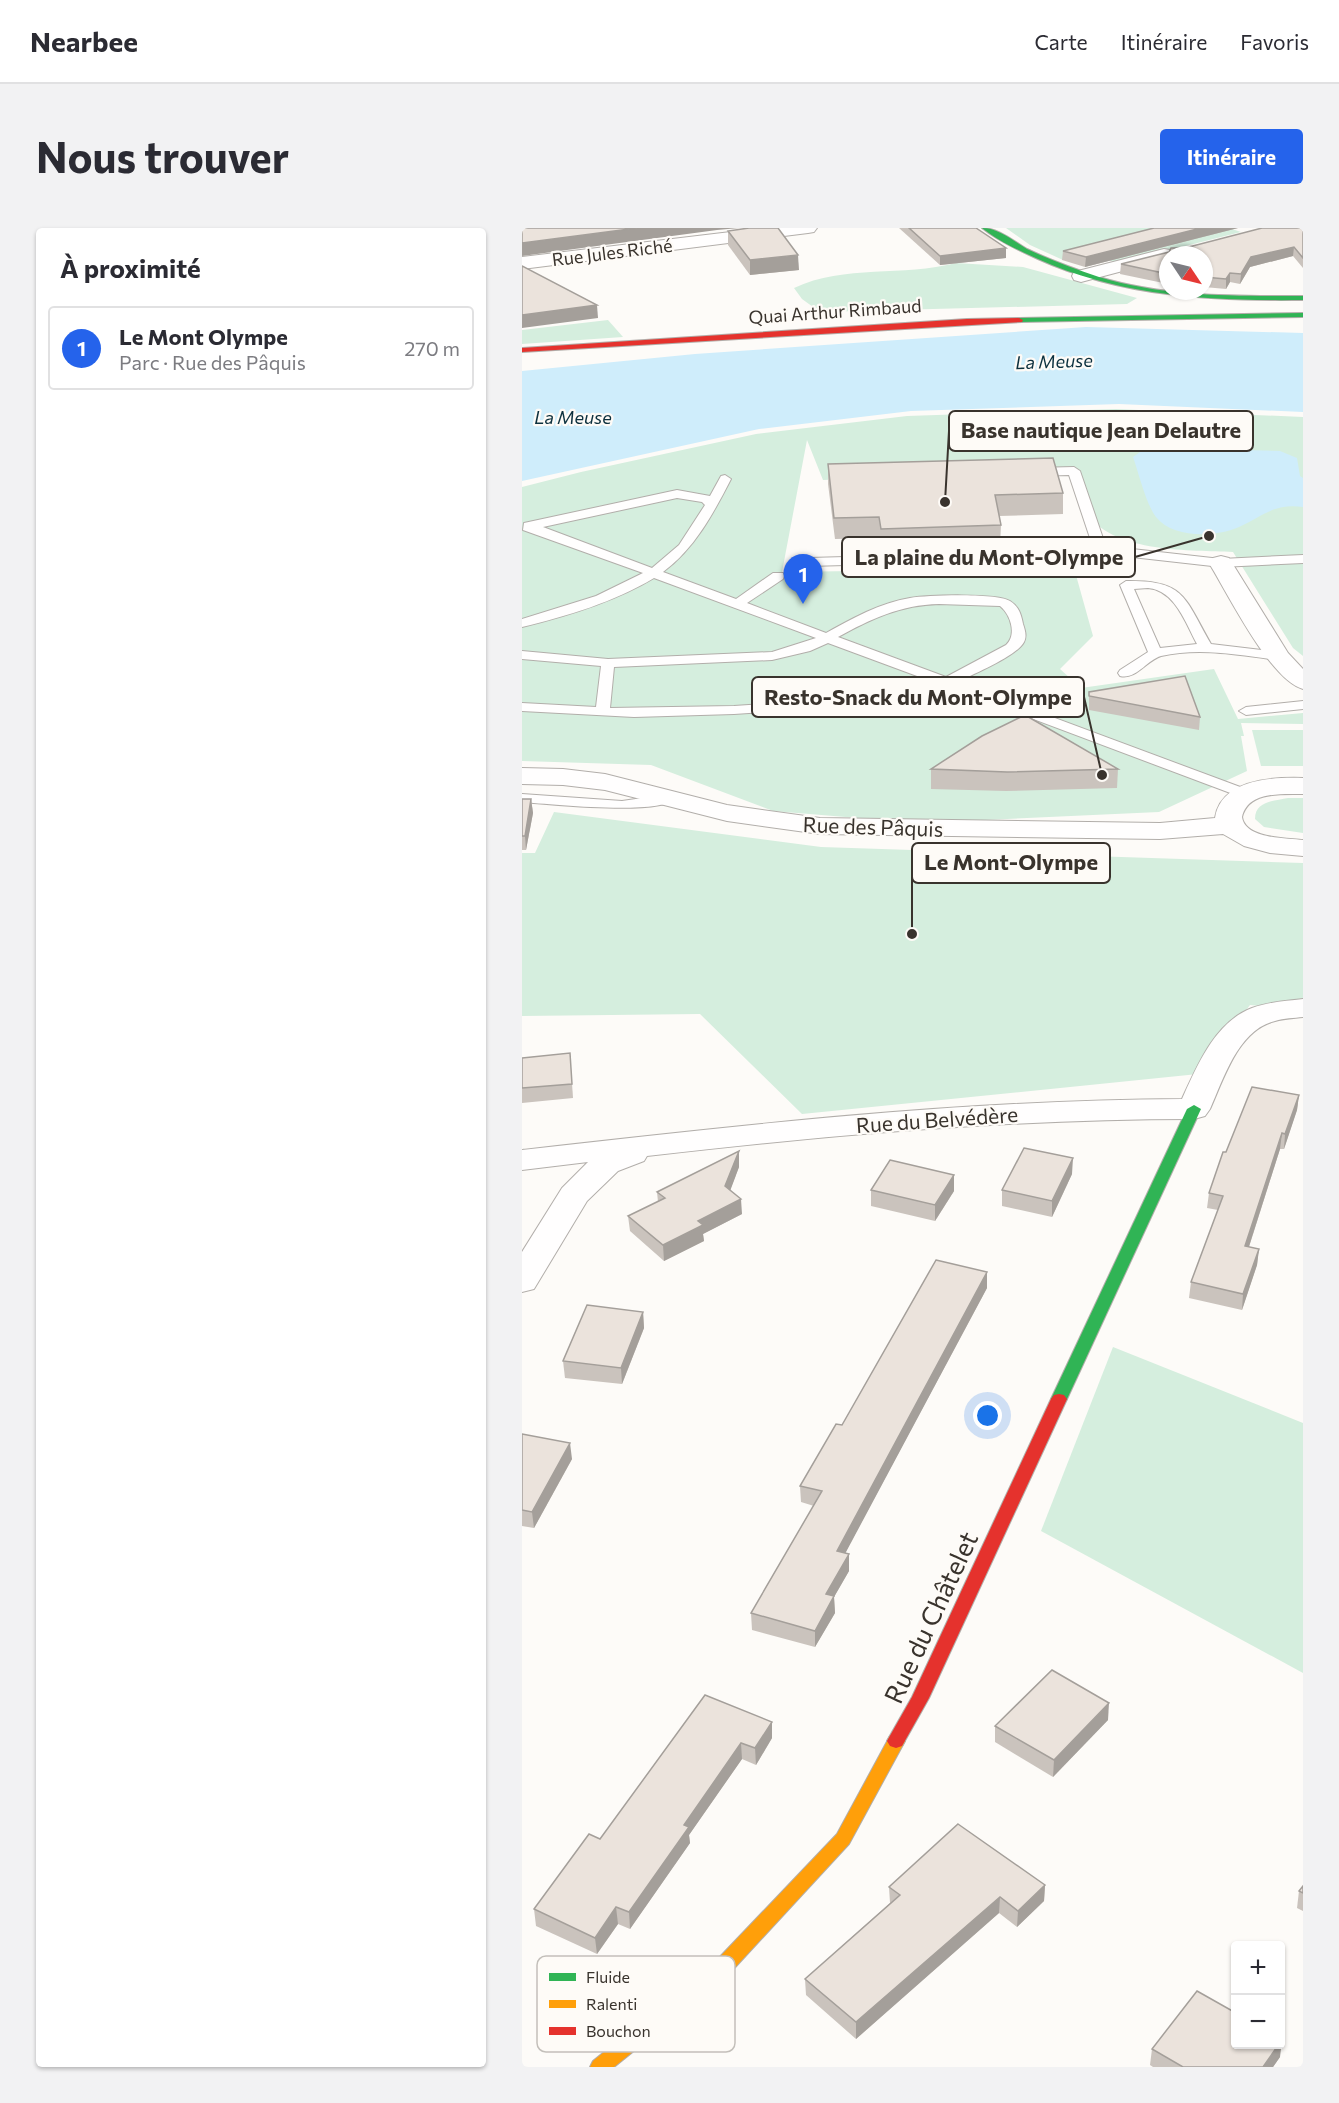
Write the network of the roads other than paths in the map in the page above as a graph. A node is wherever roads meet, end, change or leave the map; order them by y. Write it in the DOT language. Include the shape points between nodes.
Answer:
graph roads {
  1 [pos="808,228"];
  2 [pos="986,228"];
  3 [pos="1159,256"];
  4 [pos="522,263"];
  5 [pos="1081,276"];
  6 [pos="1303,300"];
  7 [pos="1303,315"];
  8 [pos="1151,319"];
  9 [pos="1303,321"];
  10 [pos="522,350"];
  11 [pos="1019,473"];
  12 [pos="725,480"];
  13 [pos="712,504"];
  14 [pos="525,527"];
  15 [pos="1102,554"];
  16 [pos="1303,559"];
  17 [pos="809,562"];
  18 [pos="1221,562"];
  19 [pos="653,572"];
  20 [pos="778,576"];
  21 [pos="738,604"];
  22 [pos="522,623"];
  23 [pos="831,637"];
  24 [pos="1206,647"];
  25 [pos="1155,653"];
  26 [pos="522,655"];
  27 [pos="1278,656"];
  28 [pos="608,663"];
  29 [pos="1125,673"];
  30 [pos="1303,681"];
  31 [pos="951,682"];
  32 [pos="1303,705"];
  33 [pos="522,707"];
  34 [pos="603,711"];
  35 [pos="1246,711"];
  36 [pos="522,776"];
  37 [pos="1303,786"];
  38 [pos="1246,794"];
  39 [pos="522,798"];
  40 [pos="670,798"];
  41 [pos="1230,825"];
  42 [pos="1303,848"];
  43 [pos="1303,1008"];
  44 [pos="1194,1109"];
  45 [pos="656,1145"];
  46 [pos="522,1160"];
  47 [pos="522,1281"];
  48 [pos="734,1956"];
  49 [pos="619,2052"];
  50 [pos="600,2067"];
  1 -- 4 [label="street, Rue Jules Riché"];
  2 -- 5 [label="main road" via="1033,258"];
  3 -- 5 [label="street"];
  5 -- 6 [label="main road" via="1161,291"];
  7 -- 8 [label="main road, Quai Arthur Rimbaud"];
  8 -- 9 [label="main road, Quai Arthur Rimbaud"];
  8 -- 10 [label="main road, Quai Arthur Rimbaud" via="967,321"];
  11 -- 15 [label="lane" via="1074,471"];
  12 -- 13 [label="lane"];
  13 -- 14 [label="lane" via="706,499 678,494"];
  13 -- 19 [label="lane" via="690,539 669,562"];
  14 -- 19 [label="lane"];
  15 -- 17 [label="lane"];
  15 -- 18 [label="lane" via="1132,553"];
  16 -- 18 [label="lane"];
  18 -- 27 [label="street"];
  19 -- 21 [label="lane"];
  19 -- 22 [label="lane" via="578,607"];
  20 -- 21 [label="lane"];
  21 -- 23 [label="lane"];
  23 -- 28 [label="lane" via="772,656"];
  23 -- 31 [label="lane"];
  23 -- 31 [label="lane" via="902,603 992,601 1012,608 1018,641"];
  24 -- 25 [label="lane"];
  24 -- 25 [label="lane" via="1168,589 1126,585"];
  24 -- 27 [label="lane"];
  25 -- 29 [label="lane"];
  26 -- 28 [label="lane"];
  27 -- 30 [label="street"];
  28 -- 34 [label="lane"];
  31 -- 34 [label="lane" via="918,698 734,710"];
  31 -- 38 [label="lane"];
  32 -- 35 [label="lane"];
  33 -- 34 [label="lane"];
  36 -- 40 [label="street, Rue des Pâquis" via="605,782"];
  37 -- 38 [label="street"];
  38 -- 41 [label="street" via="1231,809"];
  39 -- 40 [label="lane" via="622,805"];
  40 -- 41 [label="street, Rue des Pâquis" via="727,813 820,826 1160,831"];
  41 -- 42 [label="street" via="1252,840"];
  43 -- 44 [label="street" via="1262,1015 1240,1027 1215,1061"];
  44 -- 45 [label="street, Rue du Belvédère" via="1126,1108 931,1117"];
  44 -- 48 [label="main road, Rue du Châtelet" via="920,1698 843,1839"];
  45 -- 46 [label="street, Rue du Belvédère"];
  45 -- 47 [label="street" via="606,1164 574,1195"];
  49 -- 50 [label="main road, Rue du Châtelet"];
}
